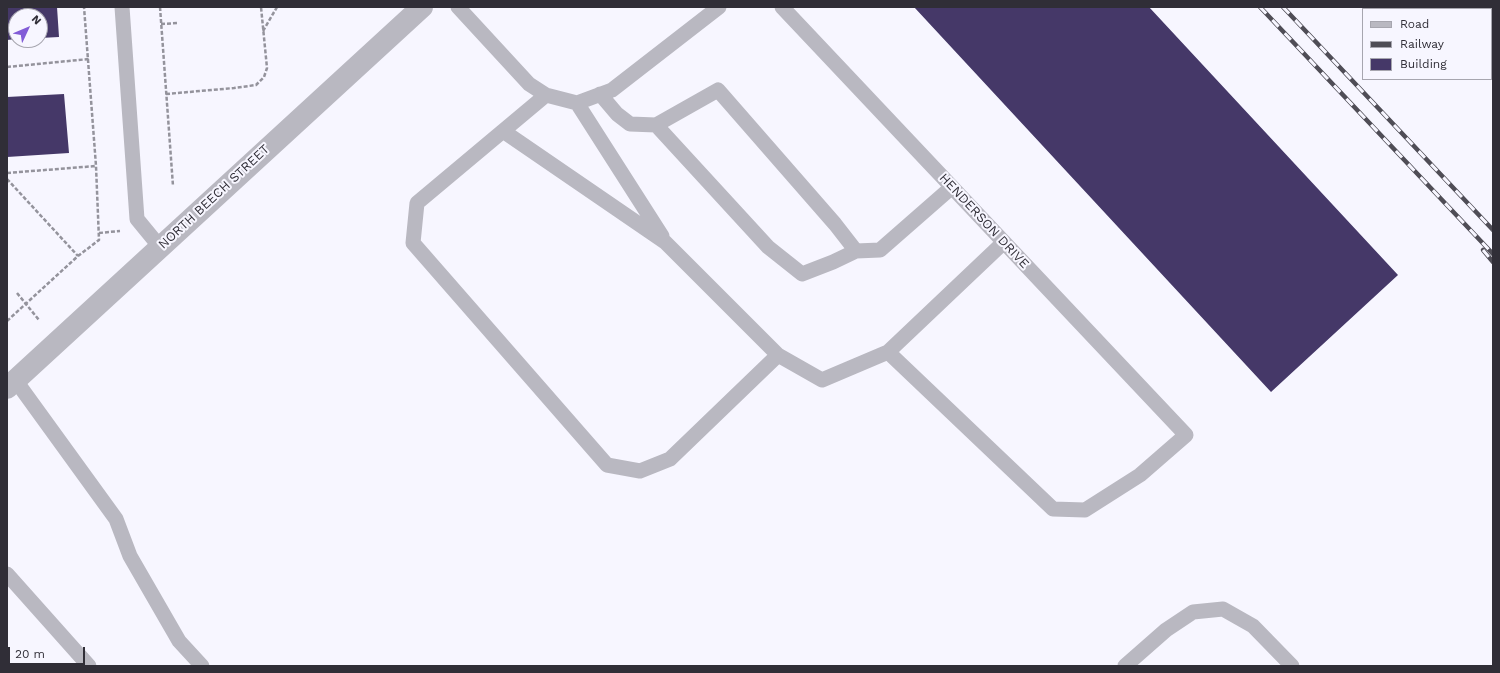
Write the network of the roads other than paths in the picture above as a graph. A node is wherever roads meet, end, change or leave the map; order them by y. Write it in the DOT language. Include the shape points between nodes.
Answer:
graph roads {
  1 [pos="122,7"];
  2 [pos="422,7"];
  3 [pos="458,7"];
  4 [pos="719,7"];
  5 [pos="782,7"];
  6 [pos="600,94"];
  7 [pos="546,96"];
  8 [pos="577,103"];
  9 [pos="656,125"];
  10 [pos="503,131"];
  11 [pos="952,187"];
  12 [pos="665,242"];
  13 [pos="1004,242"];
  14 [pos="160,247"];
  15 [pos="856,251"];
  16 [pos="888,352"];
  17 [pos="778,355"];
  18 [pos="11,385"];
  19 [pos="7,574"];
  20 [pos="89,666"];
  21 [pos="202,666"];
  22 [pos="1126,666"];
  23 [pos="1292,666"];
  1 -- 14 [label="lane" via="137,219"];
  2 -- 14 [label="street, NORTH BEECH STREET"];
  3 -- 7 [label="lane" via="529,84"];
  4 -- 6 [label="lane" via="612,90"];
  5 -- 11 [label="lane, HENDERSON DRIVE"];
  6 -- 8 [label="lane"];
  6 -- 9 [label="lane" via="617,114 630,124"];
  7 -- 8 [label="lane"];
  7 -- 10 [label="lane"];
  8 -- 12 [label="lane"];
  9 -- 15 [label="lane" via="768,248 802,274"];
  9 -- 15 [label="lane" via="718,90"];
  10 -- 12 [label="lane"];
  10 -- 17 [label="lane" via="417,203 413,243 607,465 640,471 670,459"];
  11 -- 13 [label="lane, HENDERSON DRIVE"];
  11 -- 15 [label="lane" via="880,250"];
  12 -- 17 [label="lane"];
  13 -- 16 [label="lane"];
  13 -- 16 [label="lane, HENDERSON DRIVE" via="1186,435 1140,475 1085,510 1052,509"];
  14 -- 18 [label="street, NORTH BEECH STREET"];
  16 -- 17 [label="lane" via="822,380"];
  18 -- 21 [label="lane" via="116,519 130,556 179,641"];
  19 -- 20 [label="lane"];
  22 -- 23 [label="lane" via="1166,630 1193,612 1223,608 1253,626"];
}
